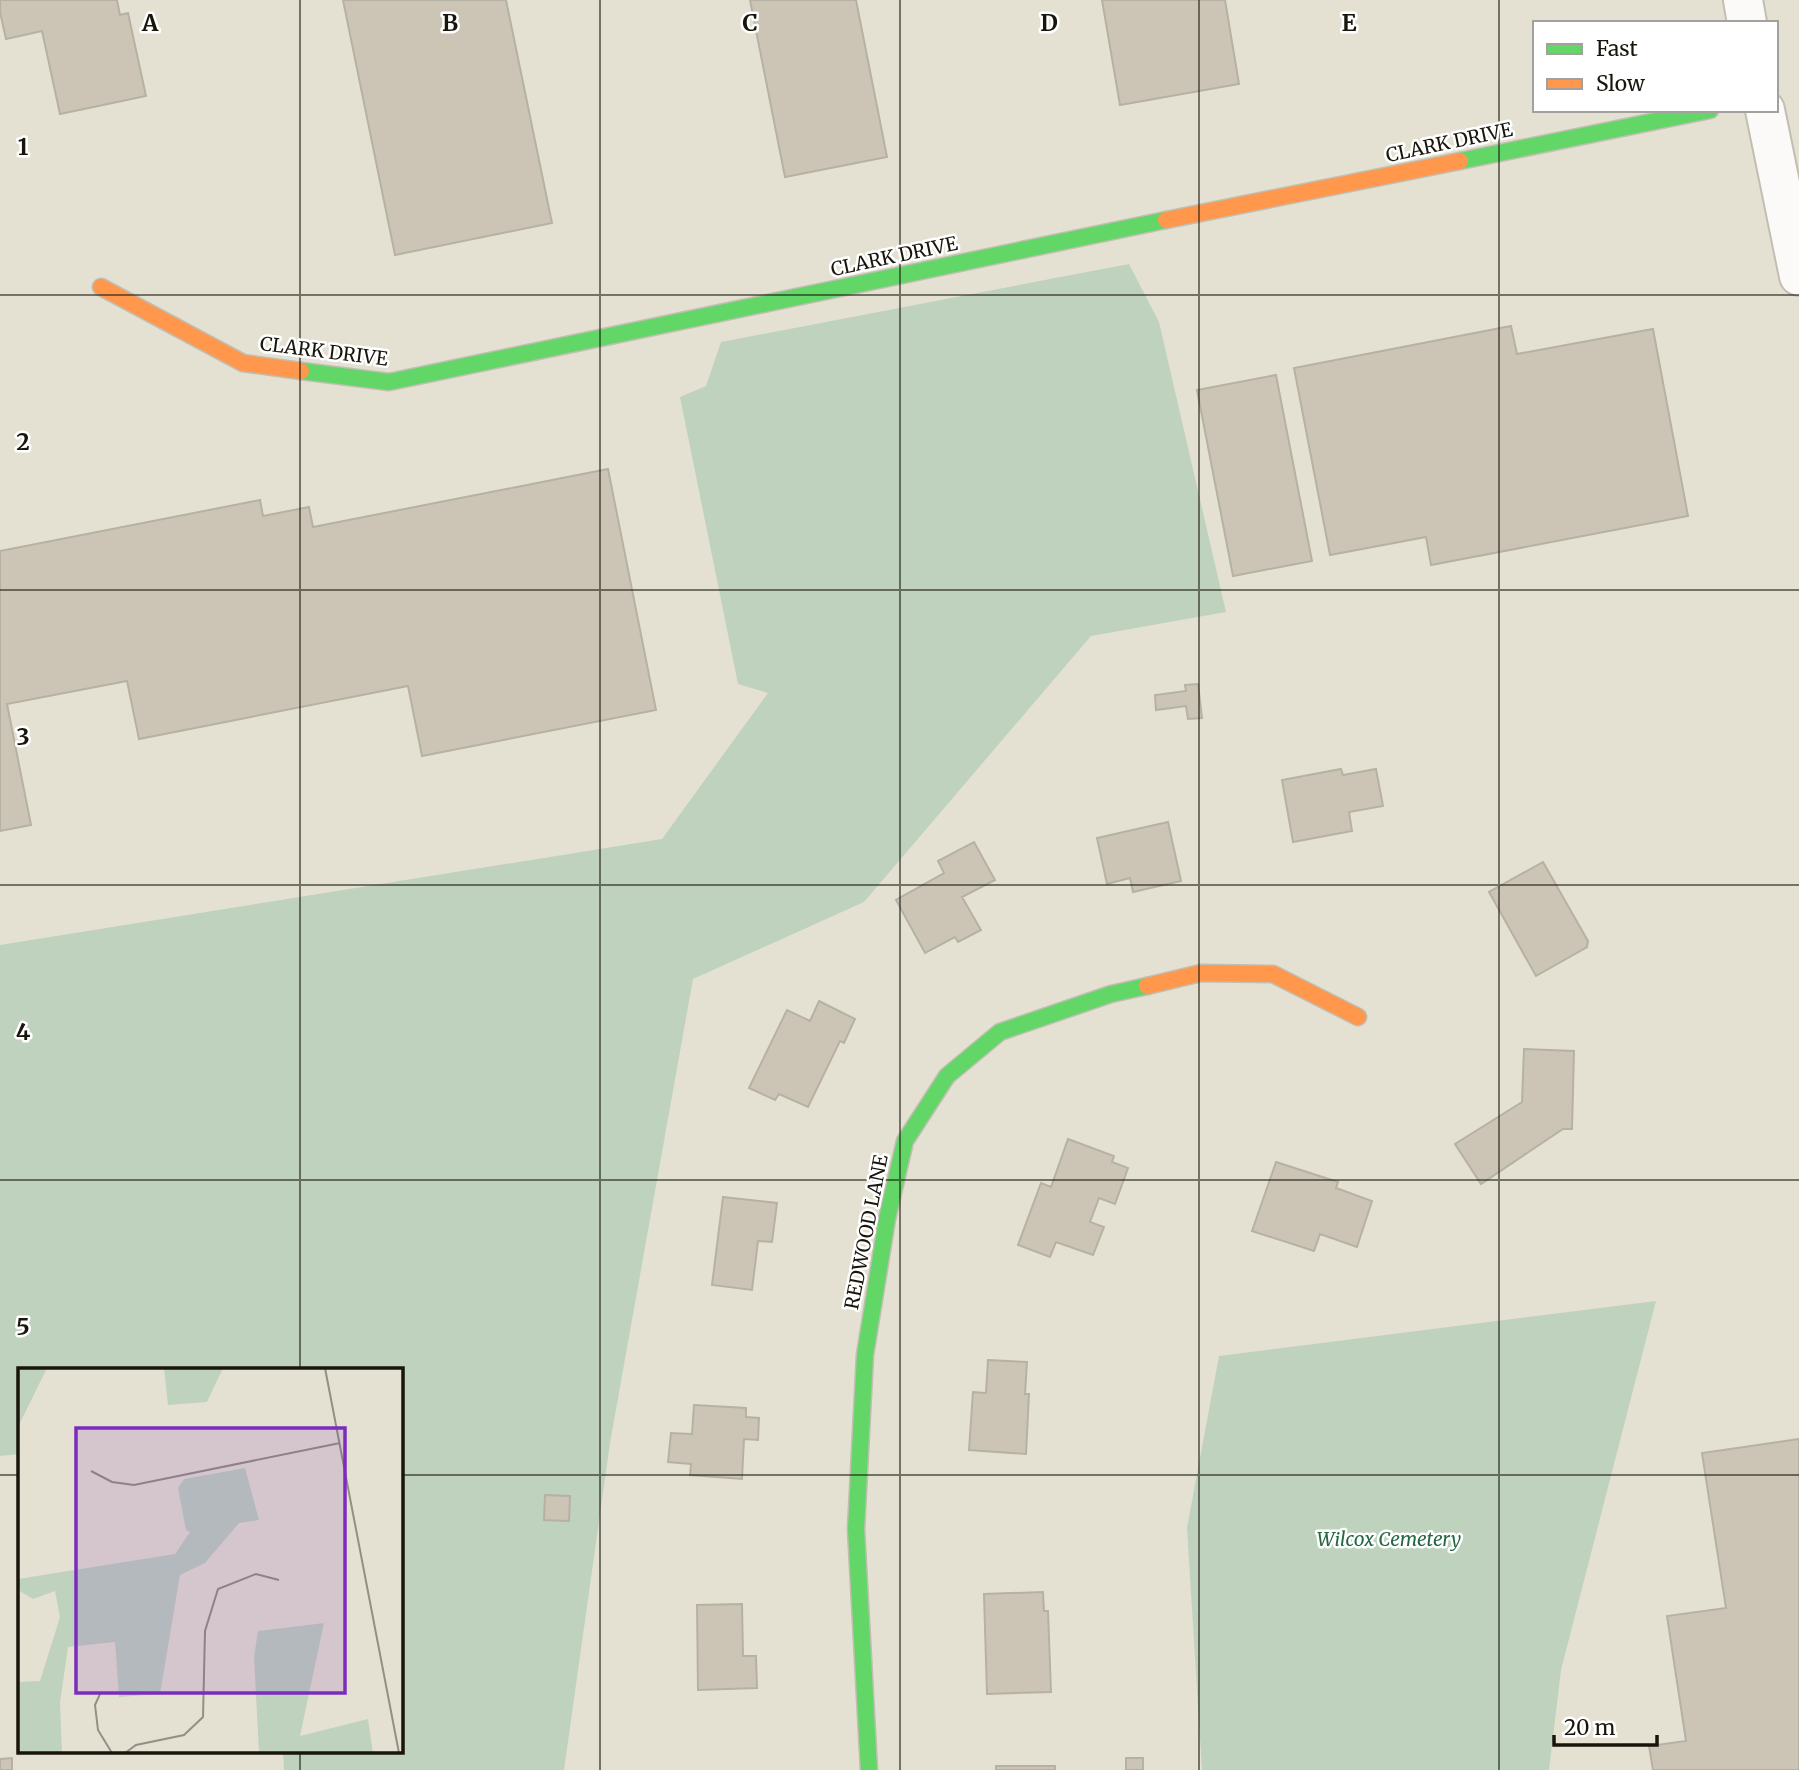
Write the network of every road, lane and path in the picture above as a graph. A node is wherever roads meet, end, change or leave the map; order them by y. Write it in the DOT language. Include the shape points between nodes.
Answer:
graph roads {
  1 [pos="1743,0"];
  2 [pos="1747,21"];
  3 [pos="1700,112"];
  4 [pos="1765,112"];
  5 [pos="1799,276"];
  6 [pos="101,287"];
  7 [pos="1358,1017"];
  8 [pos="869,1770"];
  1 -- 2 [label="street"];
  3 -- 6 [label="street, CLARK DRIVE" via="389,382 243,363"];
  4 -- 5 [label="street"];
  7 -- 8 [label="street, REDWOOD LANE" via="1273,974 1201,973 1111,994 1000,1032 947,1076 905,1141 865,1355 856,1530"];
}
